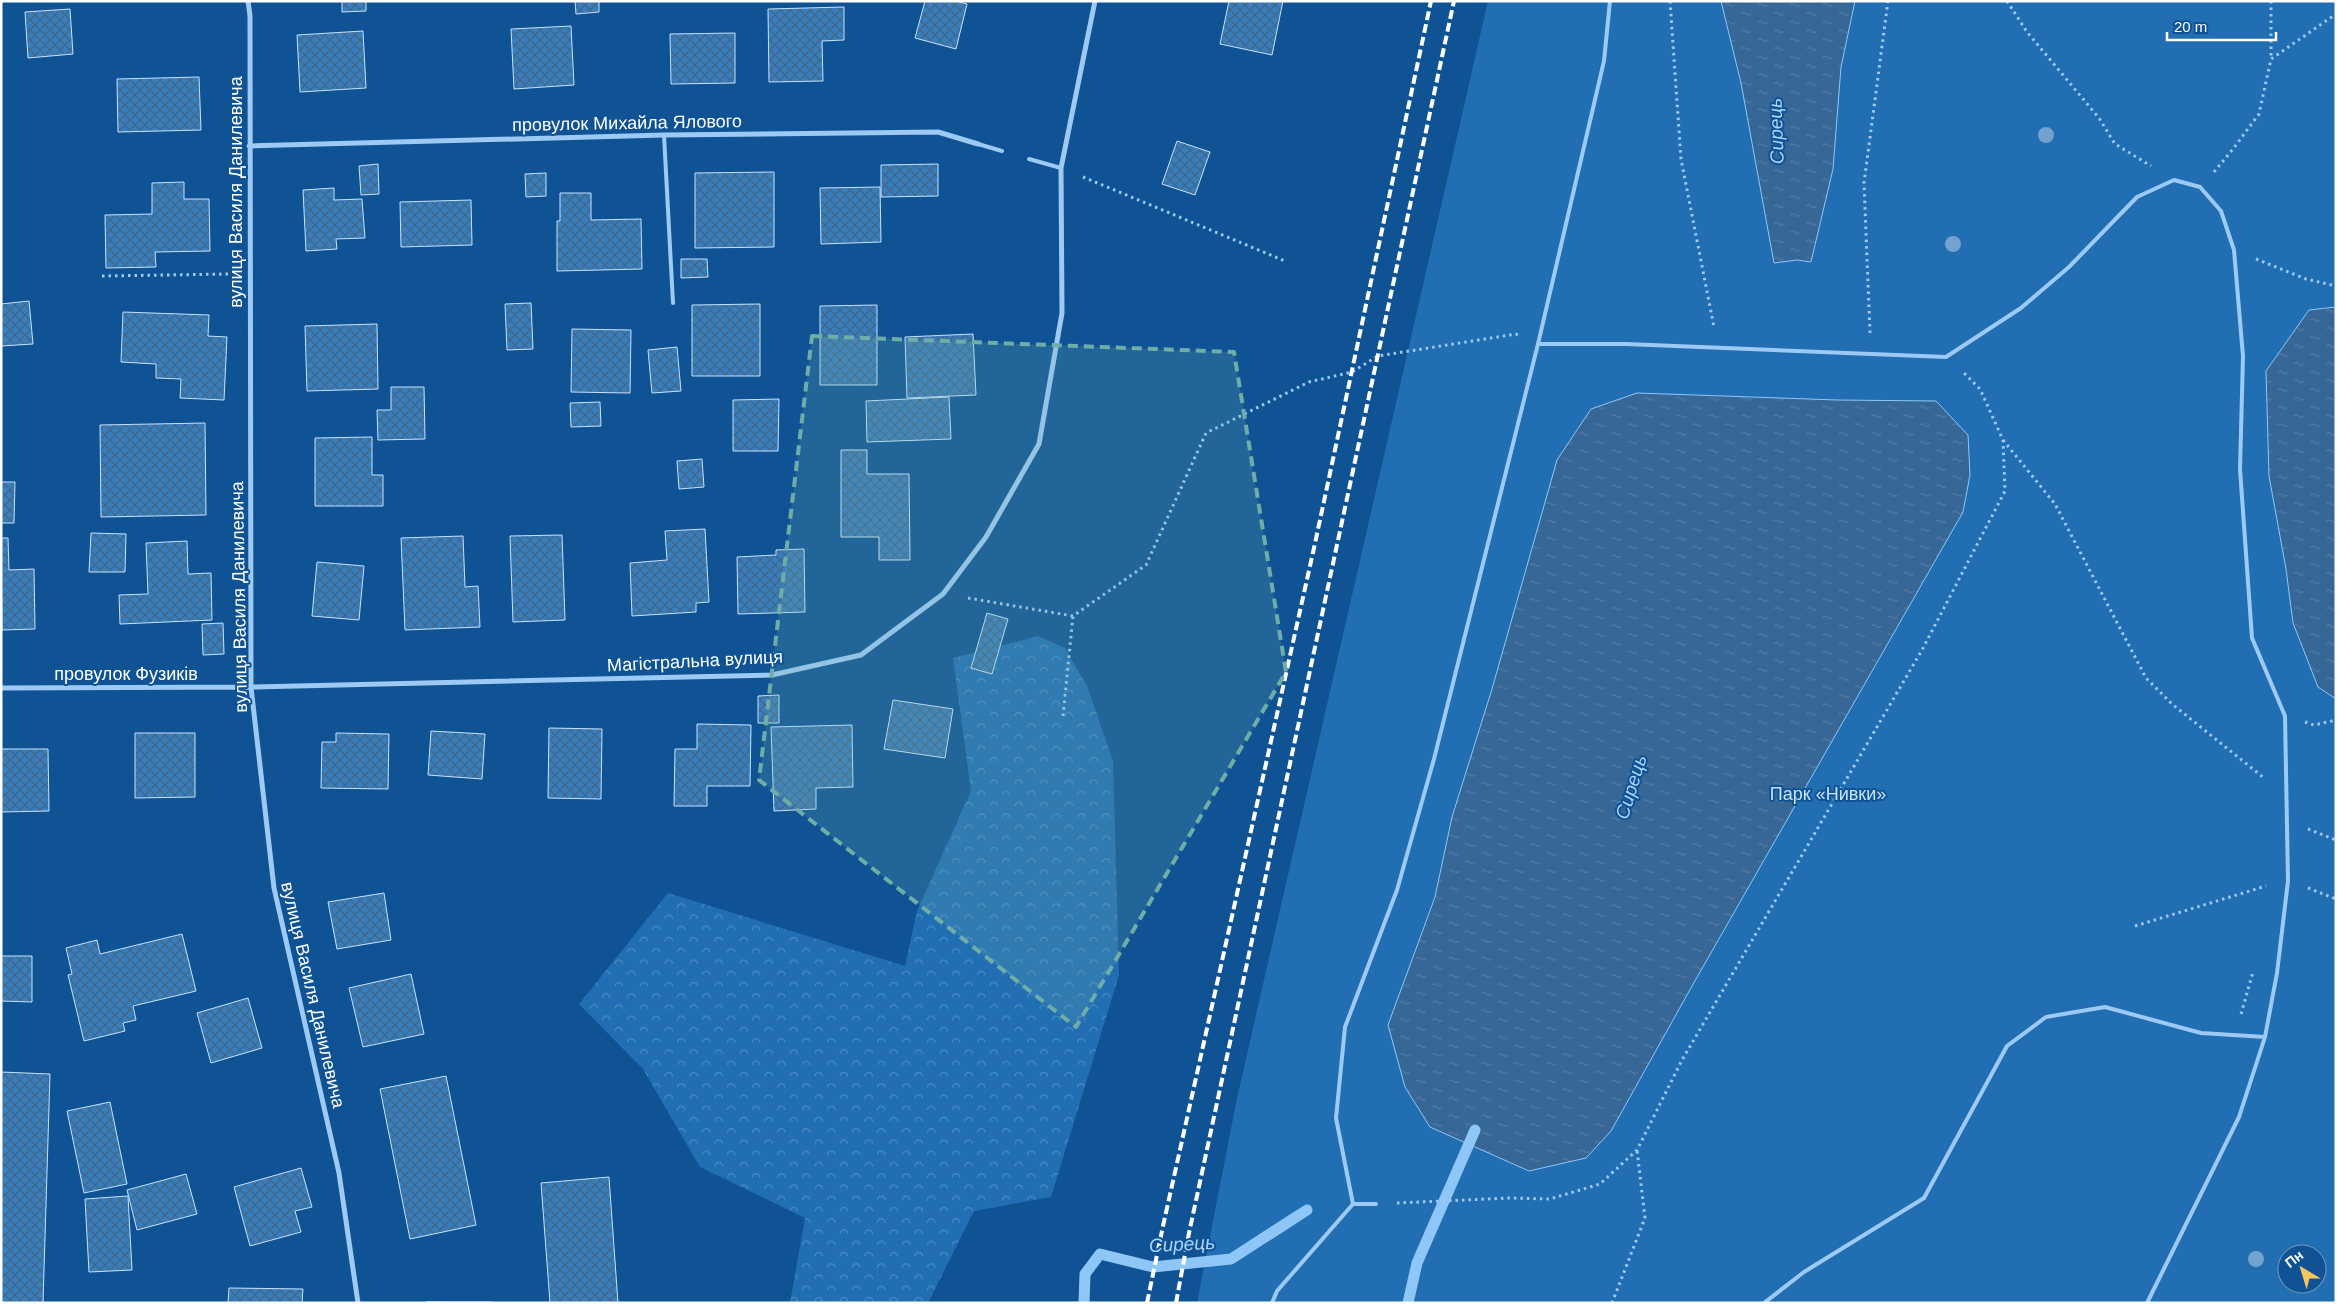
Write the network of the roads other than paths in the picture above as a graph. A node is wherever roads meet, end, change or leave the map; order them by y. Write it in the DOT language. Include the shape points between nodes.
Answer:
graph roads {
  1 [pos="248,1"];
  2 [pos="1095,1"];
  3 [pos="1610,1"];
  4 [pos="664,135"];
  5 [pos="978,144"];
  6 [pos="249,146"];
  7 [pos="1002,151"];
  8 [pos="1029,159"];
  9 [pos="1061,168"];
  10 [pos="673,303"];
  11 [pos="1538,344"];
  12 [pos="251,687"];
  13 [pos="1,688"];
  14 [pos="2265,1037"];
  15 [pos="1352,1204"];
  16 [pos="1376,1204"];
  17 [pos="358,1303"];
  18 [pos="1272,1303"];
  19 [pos="1764,1303"];
  20 [pos="2147,1303"];
  1 -- 6 [label="street, вулиця Василя Данилевича"];
  2 -- 9 [label="street, Магістральна вулиця"];
  3 -- 11 [label="lane" via="1604,62"];
  4 -- 5 [label="street, провулок Михайла Ялового" via="938,132"];
  4 -- 6 [label="street, провулок Михайла Ялового"];
  4 -- 10 [label="lane"];
  5 -- 7 [label="lane, провулок Михайла Ялового"];
  6 -- 12 [label="street, вулиця Василя Данилевича"];
  8 -- 9 [label="lane"];
  9 -- 12 [label="street, Магістральна вулиця" via="1062,313 1039,444 986,536 943,594 861,654 772,675"];
  11 -- 14 [label="lane" via="1626,344 1946,356 2021,308 2137,198 2174,180 2200,187 2221,210 2234,250 2243,356 2240,469 2252,638 2286,716 2288,881 2277,973"];
  11 -- 15 [label="lane" via="1436,749 1397,890 1345,1027 1336,1118"];
  12 -- 13 [label="street, провулок Фузиків"];
  12 -- 17 [label="street, вулиця Василя Данилевича" via="274,888 339,1173"];
  14 -- 19 [label="lane" via="2201,1033 2105,1007 2046,1017 2007,1046 1924,1198 1804,1272"];
  14 -- 20 [label="lane" via="2239,1117"];
  15 -- 16 [label="lane"];
  15 -- 18 [label="lane" via="1277,1291"];
}
